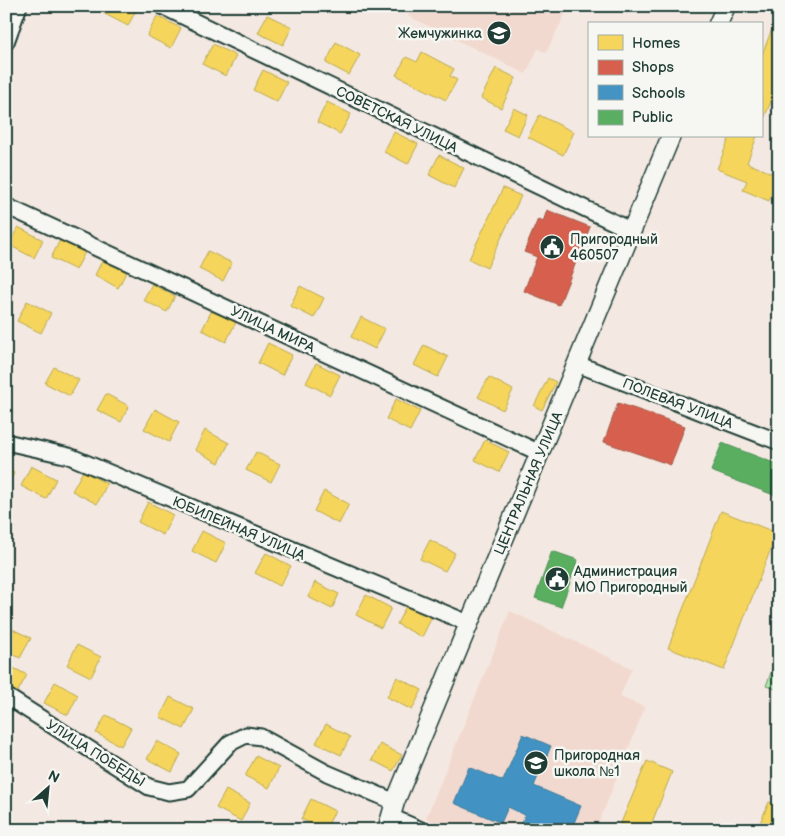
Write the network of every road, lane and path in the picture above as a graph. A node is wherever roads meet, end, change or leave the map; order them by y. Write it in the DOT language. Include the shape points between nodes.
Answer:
graph roads {
  1 [pos="19,6"];
  2 [pos="162,6"];
  3 [pos="726,6"];
  4 [pos="719,22"];
  5 [pos="6,42"];
  6 [pos="670,138"];
  7 [pos="6,206"];
  8 [pos="632,231"];
  9 [pos="577,364"];
  10 [pos="6,442"];
  11 [pos="779,442"];
  12 [pos="540,453"];
  13 [pos="468,623"];
  14 [pos="6,696"];
  15 [pos="391,816"];
  16 [pos="420,830"];
  1 -- 5 [label="street"];
  2 -- 8 [label="street, СОВЕТСКАЯ УЛИЦА"];
  3 -- 4 [label="street"];
  6 -- 8 [label="street, ЦЕНТРАЛЬНАЯ УЛИЦА"];
  7 -- 12 [label="street, УЛИЦА МИРА"];
  8 -- 9 [label="street, ЦЕНТРАЛЬНАЯ УЛИЦА"];
  9 -- 11 [label="street, ПОЛЕВАЯ УЛИЦА"];
  9 -- 12 [label="street, ЦЕНТРАЛЬНАЯ УЛИЦА"];
  10 -- 13 [label="street, ЮБИЛЕЙНАЯ УЛИЦА" via="69,456"];
  12 -- 13 [label="street, ЦЕНТРАЛЬНАЯ УЛИЦА"];
  13 -- 15 [label="street, ЦЕНТРАЛЬНАЯ УЛИЦА"];
  14 -- 15 [label="street, УЛИЦА ПОБЕДЫ" via="149,787 169,792 188,789 230,743 246,735 261,737 327,773"];
  15 -- 16 [label="street, УЛИЦА ПОБЕДЫ"];
}
